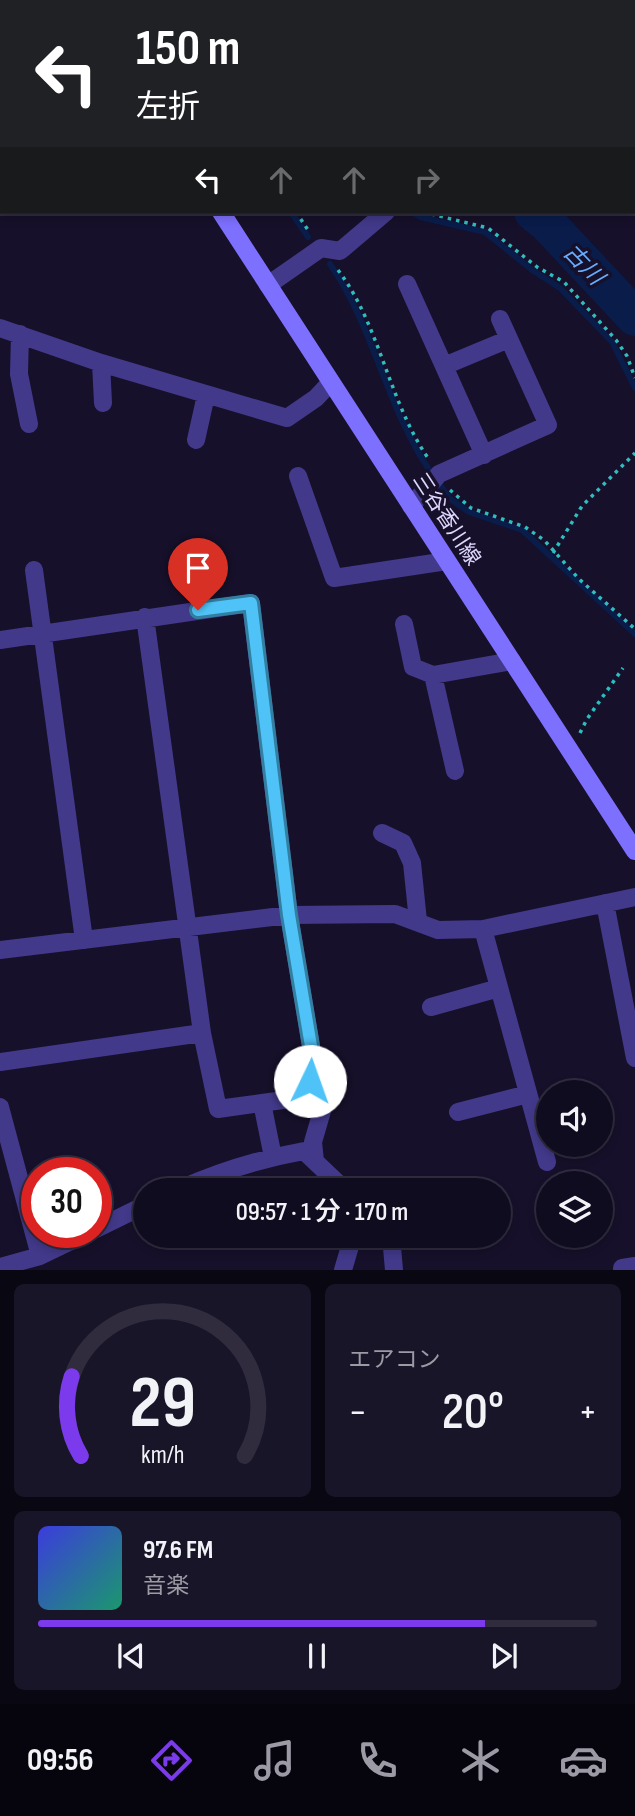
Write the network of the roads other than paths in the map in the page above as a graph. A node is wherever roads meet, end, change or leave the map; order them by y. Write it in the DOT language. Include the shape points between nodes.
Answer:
graph roads {
  1 [pos="222,214"];
  2 [pos="384,214"];
  3 [pos="407,284"];
  4 [pos="268,285"];
  5 [pos="500,319"];
  6 [pos="0,328"];
  7 [pos="20,334"];
  8 [pos="509,339"];
  9 [pos="101,363"];
  10 [pos="444,366"];
  11 [pos="331,382"];
  12 [pos="206,395"];
  13 [pos="103,402"];
  14 [pos="29,424"];
  15 [pos="196,440"];
  16 [pos="484,455"];
  17 [pos="298,476"];
  18 [pos="411,506"];
  19 [pos="447,562"];
  20 [pos="34,570"];
  21 [pos="145,617"];
  22 [pos="404,624"];
  23 [pos="43,632"];
  24 [pos="0,640"];
  25 [pos="512,661"];
  26 [pos="433,675"];
  27 [pos="455,771"];
  28 [pos="382,833"];
  29 [pos="635,851"];
  30 [pos="635,897"];
  31 [pos="605,902"];
  32 [pos="289,915"];
  33 [pos="418,922"];
  34 [pos="189,927"];
  35 [pos="483,929"];
  36 [pos="84,940"];
  37 [pos="0,950"];
  38 [pos="499,988"];
  39 [pos="431,1007"];
  40 [pos="202,1032"];
  41 [pos="635,1058"];
  42 [pos="0,1062"];
  43 [pos="314,1064"];
  44 [pos="528,1094"];
  45 [pos="262,1103"];
  46 [pos="0,1107"];
  47 [pos="458,1112"];
  48 [pos="273,1157"];
  49 [pos="315,1161"];
  50 [pos="547,1162"];
  51 [pos="205,1178"];
  52 [pos="333,1178"];
  53 [pos="133,1211"];
  54 [pos="112,1221"];
  55 [pos="57,1248"];
  56 [pos="349,1248"];
  57 [pos="392,1248"];
  58 [pos="40,1256"];
  59 [pos="0,1267"];
  60 [pos="343,1270"];
  61 [pos="394,1270"];
  1 -- 4 [label="main road, 三谷香川線"];
  2 -- 4 [label="street" via="340,251 321,248"];
  3 -- 10 [label="street"];
  4 -- 11 [label="main road, 三谷香川線"];
  5 -- 8 [label="street"];
  6 -- 7 [label="street"];
  7 -- 9 [label="street"];
  7 -- 14 [label="street" via="19,374"];
  8 -- 10 [label="street"];
  8 -- 16 [label="street" via="548,425"];
  9 -- 12 [label="street"];
  9 -- 13 [label="street"];
  10 -- 16 [label="street"];
  11 -- 12 [label="street" via="287,418"];
  11 -- 18 [label="main road, 三谷香川線"];
  12 -- 15 [label="street"];
  16 -- 18 [label="street" via="439,474"];
  17 -- 19 [label="street" via="334,578"];
  18 -- 19 [label="main road, 三谷香川線"];
  19 -- 25 [label="main road, 三谷香川線"];
  20 -- 23 [label="street"];
  21 -- 23 [label="street"];
  21 -- 32 [label="street" via="251,603"];
  21 -- 34 [label="street"];
  22 -- 26 [label="street" via="413,667"];
  23 -- 24 [label="street"];
  23 -- 36 [label="street"];
  25 -- 26 [label="street"];
  25 -- 29 [label="main road, 三谷香川線"];
  26 -- 27 [label="street"];
  28 -- 33 [label="street" via="403,843 412,863"];
  30 -- 31 [label="street"];
  31 -- 35 [label="street"];
  31 -- 41 [label="street"];
  32 -- 33 [label="street" via="396,914"];
  32 -- 34 [label="street"];
  32 -- 43 [label="street"];
  33 -- 35 [label="street" via="438,930"];
  34 -- 36 [label="street"];
  34 -- 40 [label="street"];
  35 -- 38 [label="street"];
  36 -- 37 [label="street"];
  38 -- 39 [label="street"];
  38 -- 44 [label="street"];
  40 -- 42 [label="street"];
  40 -- 45 [label="street" via="218,1109"];
  43 -- 45 [label="street" via="305,1097"];
  43 -- 49 [label="street" via="322,1111 313,1142"];
  44 -- 47 [label="street"];
  44 -- 50 [label="street"];
  45 -- 48 [label="street"];
  46 -- 58 [label="street"];
  48 -- 49 [label="street" via="304,1151"];
  48 -- 51 [label="street"];
  49 -- 52 [label="street"];
  53 -- 54 [label="street"];
  55 -- 58 [label="street"];
  56 -- 60 [label="street"];
  57 -- 61 [label="street"];
  58 -- 59 [label="street"];
}
